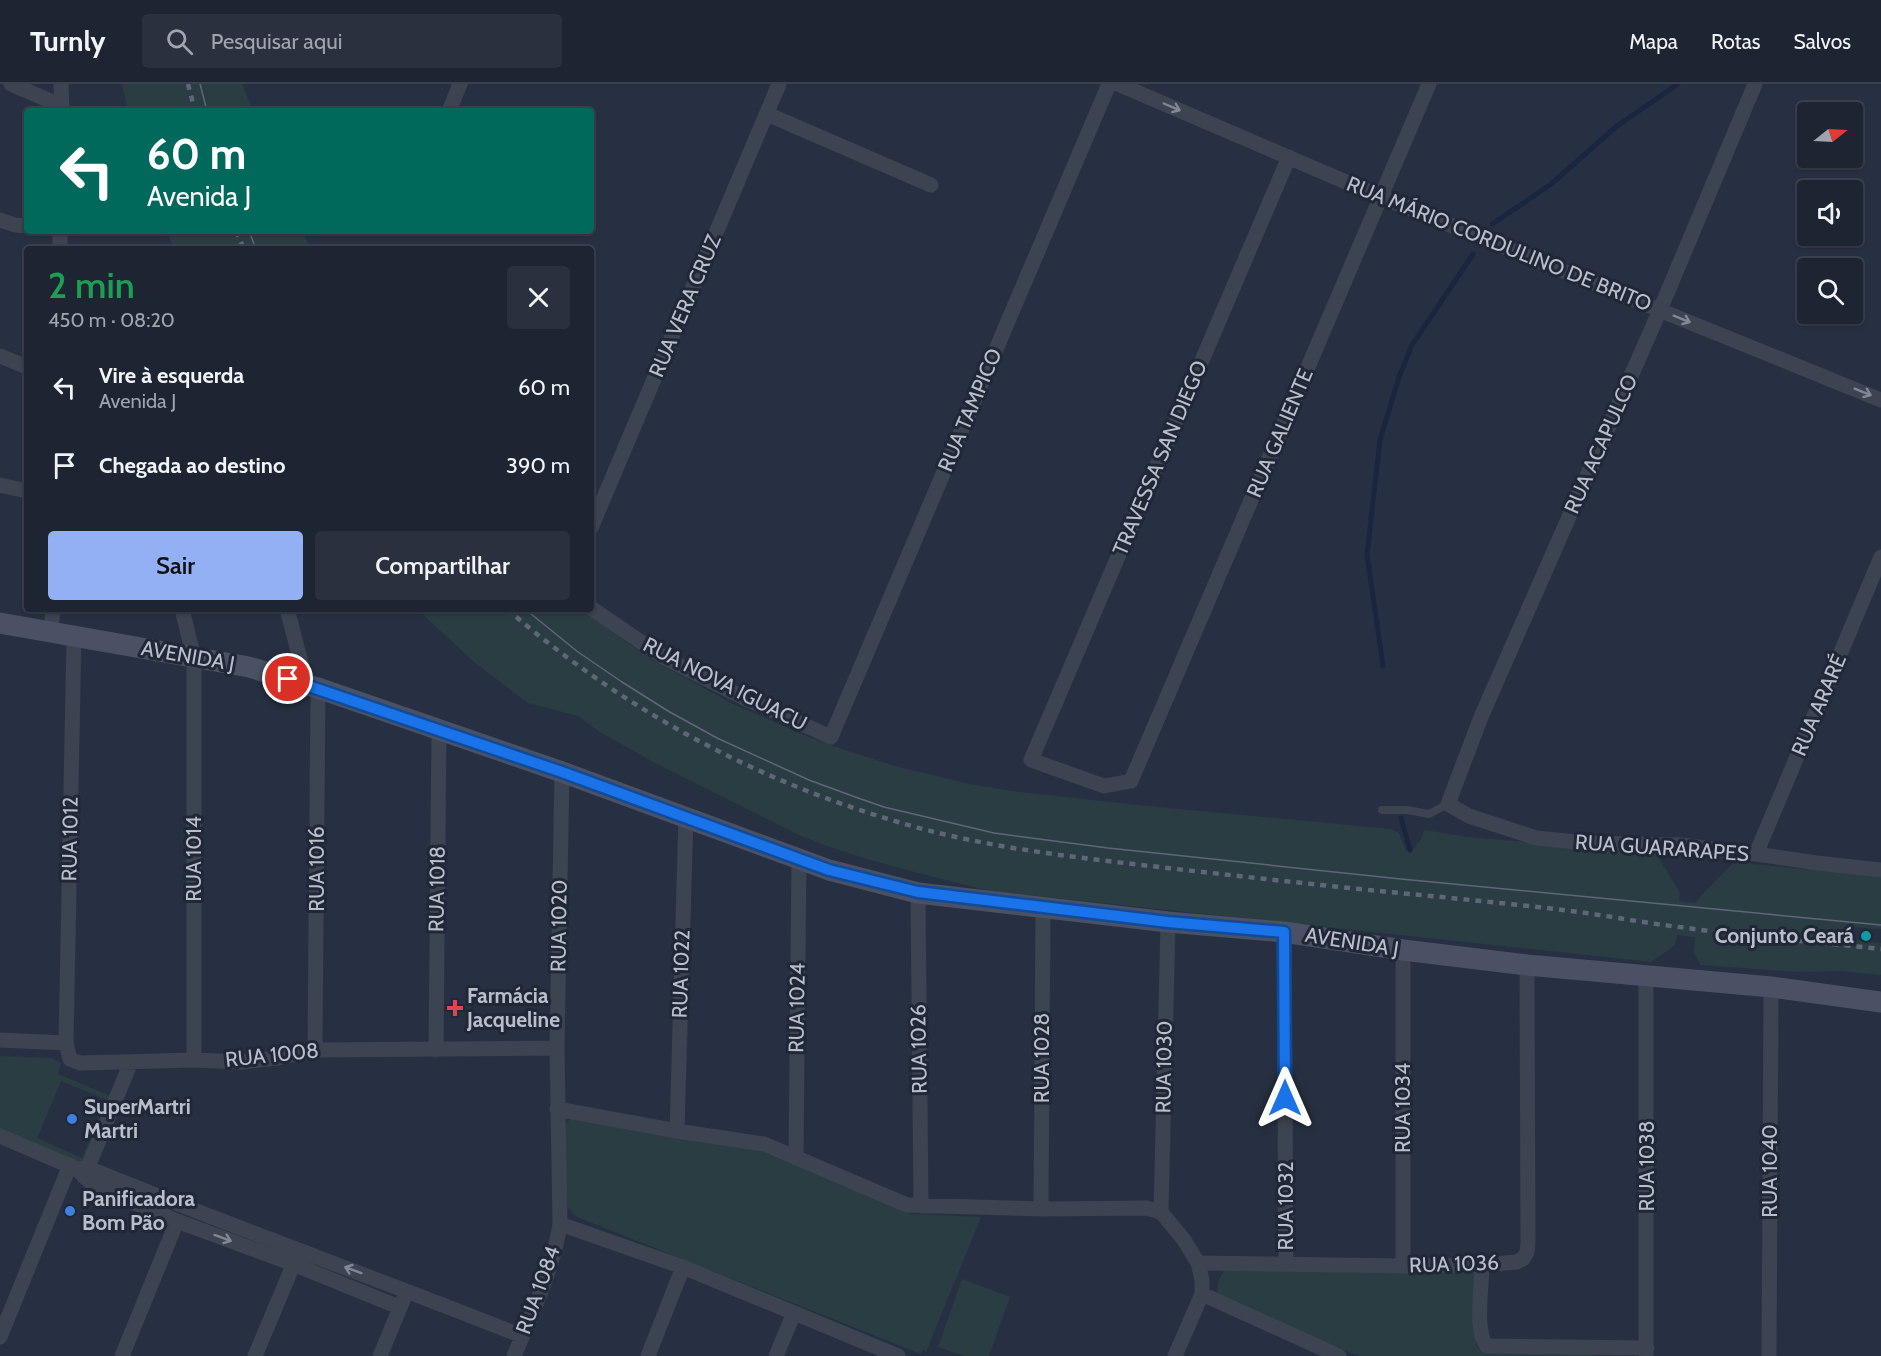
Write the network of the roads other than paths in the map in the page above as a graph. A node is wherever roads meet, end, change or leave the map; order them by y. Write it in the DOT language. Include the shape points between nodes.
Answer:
graph roads {
  1 [pos="11,84"];
  2 [pos="61,84"];
  3 [pos="460,84"];
  4 [pos="779,84"];
  5 [pos="1108,84"];
  6 [pos="1118,84"];
  7 [pos="1429,84"];
  8 [pos="1755,84"];
  9 [pos="62,108"];
  10 [pos="450,108"];
  11 [pos="767,114"];
  12 [pos="1289,157"];
  13 [pos="931,185"];
  14 [pos="1381,197"];
  15 [pos="0,220"];
  16 [pos="24,226"];
  17 [pos="1660,310"];
  18 [pos="0,356"];
  19 [pos="24,366"];
  20 [pos="1881,400"];
  21 [pos="0,484"];
  22 [pos="24,490"];
  23 [pos="594,521"];
  24 [pos="1881,557"];
  25 [pos="594,610"];
  26 [pos="53,612"];
  27 [pos="183,612"];
  28 [pos="288,612"];
  29 [pos="0,623"];
  30 [pos="51,631"];
  31 [pos="74,635"];
  32 [pos="194,658"];
  33 [pos="313,686"];
  34 [pos="439,729"];
  35 [pos="831,737"];
  36 [pos="562,772"];
  37 [pos="1131,781"];
  38 [pos="1448,804"];
  39 [pos="1382,810"];
  40 [pos="686,816"];
  41 [pos="1756,854"];
  42 [pos="799,859"];
  43 [pos="1881,870"];
  44 [pos="918,892"];
  45 [pos="1043,908"];
  46 [pos="1168,922"];
  47 [pos="1284,932"];
  48 [pos="1403,950"];
  49 [pos="1527,965"];
  50 [pos="1646,975"];
  51 [pos="1771,987"];
  52 [pos="1881,1002"];
  53 [pos="0,1040"];
  54 [pos="66,1043"];
  55 [pos="557,1048"];
  56 [pos="315,1050"];
  57 [pos="436,1050"];
  58 [pos="194,1060"];
  59 [pos="131,1062"];
  60 [pos="558,1109"];
  61 [pos="677,1131"];
  62 [pos="0,1136"];
  63 [pos="796,1158"];
  64 [pos="80,1170"];
  65 [pos="921,1206"];
  66 [pos="1041,1209"];
  67 [pos="1161,1212"];
  68 [pos="177,1221"];
  69 [pos="560,1224"];
  70 [pos="296,1257"];
  71 [pos="1198,1263"];
  72 [pos="1286,1264"];
  73 [pos="1482,1265"];
  74 [pos="1403,1266"];
  75 [pos="683,1267"];
  76 [pos="408,1291"];
  77 [pos="1202,1294"];
  78 [pos="399,1307"];
  79 [pos="794,1313"];
  80 [pos="522,1336"];
  81 [pos="0,1337"];
  82 [pos="1305,1349"];
  83 [pos="1647,1352"];
  84 [pos="122,1356"];
  85 [pos="255,1356"];
  86 [pos="380,1356"];
  87 [pos="514,1356"];
  88 [pos="648,1356"];
  89 [pos="776,1356"];
  90 [pos="898,1356"];
  91 [pos="1175,1356"];
  92 [pos="1339,1356"];
  93 [pos="1769,1356"];
  1 -- 9 [label="street"];
  2 -- 9 [label="street"];
  3 -- 10 [label="street"];
  4 -- 11 [label="street, RUA VERA CRUZ"];
  5 -- 35 [label="street, RUA TAMPICO"];
  6 -- 12 [label="street, RUA MÁRIO CORDULINO DE BRITO, one-way"];
  7 -- 14 [label="street, RUA GALIENTE"];
  8 -- 17 [label="street, RUA ACAPULCO"];
  11 -- 13 [label="street"];
  11 -- 23 [label="street, RUA VERA CRUZ"];
  12 -- 14 [label="street, RUA MÁRIO CORDULINO DE BRITO"];
  12 -- 37 [label="street, TRAVESSA SAN DIEGO" via="1031,760 1104,786"];
  14 -- 17 [label="street, RUA MÁRIO CORDULINO DE BRITO"];
  14 -- 37 [label="street, RUA GALIENTE"];
  15 -- 16 [label="street"];
  17 -- 20 [label="street, RUA MÁRIO CORDULINO DE BRITO, one-way"];
  17 -- 38 [label="street, RUA ACAPULCO" via="1481,717"];
  18 -- 19 [label="street"];
  21 -- 22 [label="street"];
  24 -- 41 [label="street, RUA ARARÉ"];
  25 -- 35 [label="street, RUA NOVA IGUACU" via="663,657"];
  26 -- 30 [label="street"];
  27 -- 32 [label="street, RUA 1014"];
  28 -- 33 [label="street, RUA 1016"];
  29 -- 30 [label="street, AVENIDA J"];
  30 -- 31 [label="street, AVENIDA J"];
  31 -- 32 [label="street, AVENIDA J"];
  31 -- 54 [label="street, RUA 1012"];
  32 -- 33 [label="street, AVENIDA J" via="249,667"];
  32 -- 58 [label="street, RUA 1014"];
  33 -- 34 [label="street, AVENIDA J"];
  33 -- 56 [label="street, RUA 1016"];
  34 -- 36 [label="street, AVENIDA J"];
  34 -- 57 [label="street, RUA 1018"];
  36 -- 40 [label="street, AVENIDA J"];
  36 -- 55 [label="street, RUA 1020"];
  38 -- 39 [label="lane" via="1429,814"];
  38 -- 41 [label="street, RUA GUARARAPES" via="1469,816 1536,838 1681,845"];
  40 -- 42 [label="street, AVENIDA J"];
  40 -- 61 [label="street, RUA 1022"];
  41 -- 43 [label="street, RUA GUARARAPES"];
  42 -- 44 [label="street, AVENIDA J"];
  42 -- 63 [label="street, RUA 1024"];
  44 -- 45 [label="street, AVENIDA J"];
  44 -- 65 [label="street, RUA 1026"];
  45 -- 46 [label="street, AVENIDA J"];
  45 -- 66 [label="street, RUA 1028"];
  46 -- 47 [label="street, AVENIDA J"];
  46 -- 67 [label="street, RUA 1030"];
  47 -- 48 [label="street, AVENIDA J"];
  47 -- 72 [label="street, RUA 1032"];
  48 -- 49 [label="street, AVENIDA J"];
  48 -- 74 [label="street, RUA 1034"];
  49 -- 50 [label="street, AVENIDA J"];
  49 -- 73 [label="street, RUA 1036" via="1527,1252 1516,1262"];
  50 -- 51 [label="street, AVENIDA J"];
  50 -- 83 [label="street, RUA 1038"];
  51 -- 52 [label="street, AVENIDA J"];
  51 -- 93 [label="street, RUA 1040"];
  53 -- 54 [label="street"];
  54 -- 59 [label="street, RUA 1008" via="70,1059 76,1062"];
  55 -- 57 [label="street, RUA 1008"];
  55 -- 60 [label="street, RUA 1020"];
  56 -- 57 [label="street, RUA 1008"];
  56 -- 58 [label="street, RUA 1008" via="242,1062"];
  58 -- 59 [label="street, RUA 1008"];
  59 -- 64 [label="street" via="99,1138"];
  60 -- 61 [label="street"];
  60 -- 69 [label="street, RUA 1020"];
  61 -- 63 [label="street" via="764,1144"];
  62 -- 64 [label="street"];
  63 -- 65 [label="street" via="907,1205"];
  64 -- 68 [label="street" via="93,1185"];
  64 -- 70 [label="street"];
  64 -- 81 [label="street"];
  65 -- 66 [label="street"];
  66 -- 67 [label="street" via="1146,1208"];
  67 -- 71 [label="street"];
  68 -- 70 [label="street, one-way"];
  68 -- 84 [label="street"];
  69 -- 75 [label="street"];
  69 -- 80 [label="street, RUA 1084" via="553,1256"];
  76 -- 70 [label="street, one-way"];
  70 -- 78 [label="street"];
  70 -- 85 [label="street"];
  71 -- 72 [label="street, RUA 1036"];
  71 -- 77 [label="street"];
  72 -- 74 [label="street, RUA 1036"];
  73 -- 74 [label="street, RUA 1036"];
  73 -- 83 [label="street" via="1480,1330 1487,1346"];
  75 -- 79 [label="street"];
  75 -- 88 [label="street"];
  76 -- 78 [label="street"];
  76 -- 80 [label="street"];
  77 -- 82 [label="street"];
  77 -- 91 [label="street"];
  78 -- 86 [label="street"];
  79 -- 89 [label="street"];
  79 -- 90 [label="street"];
  80 -- 87 [label="street, RUA 1084"];
  82 -- 92 [label="street"];
}
